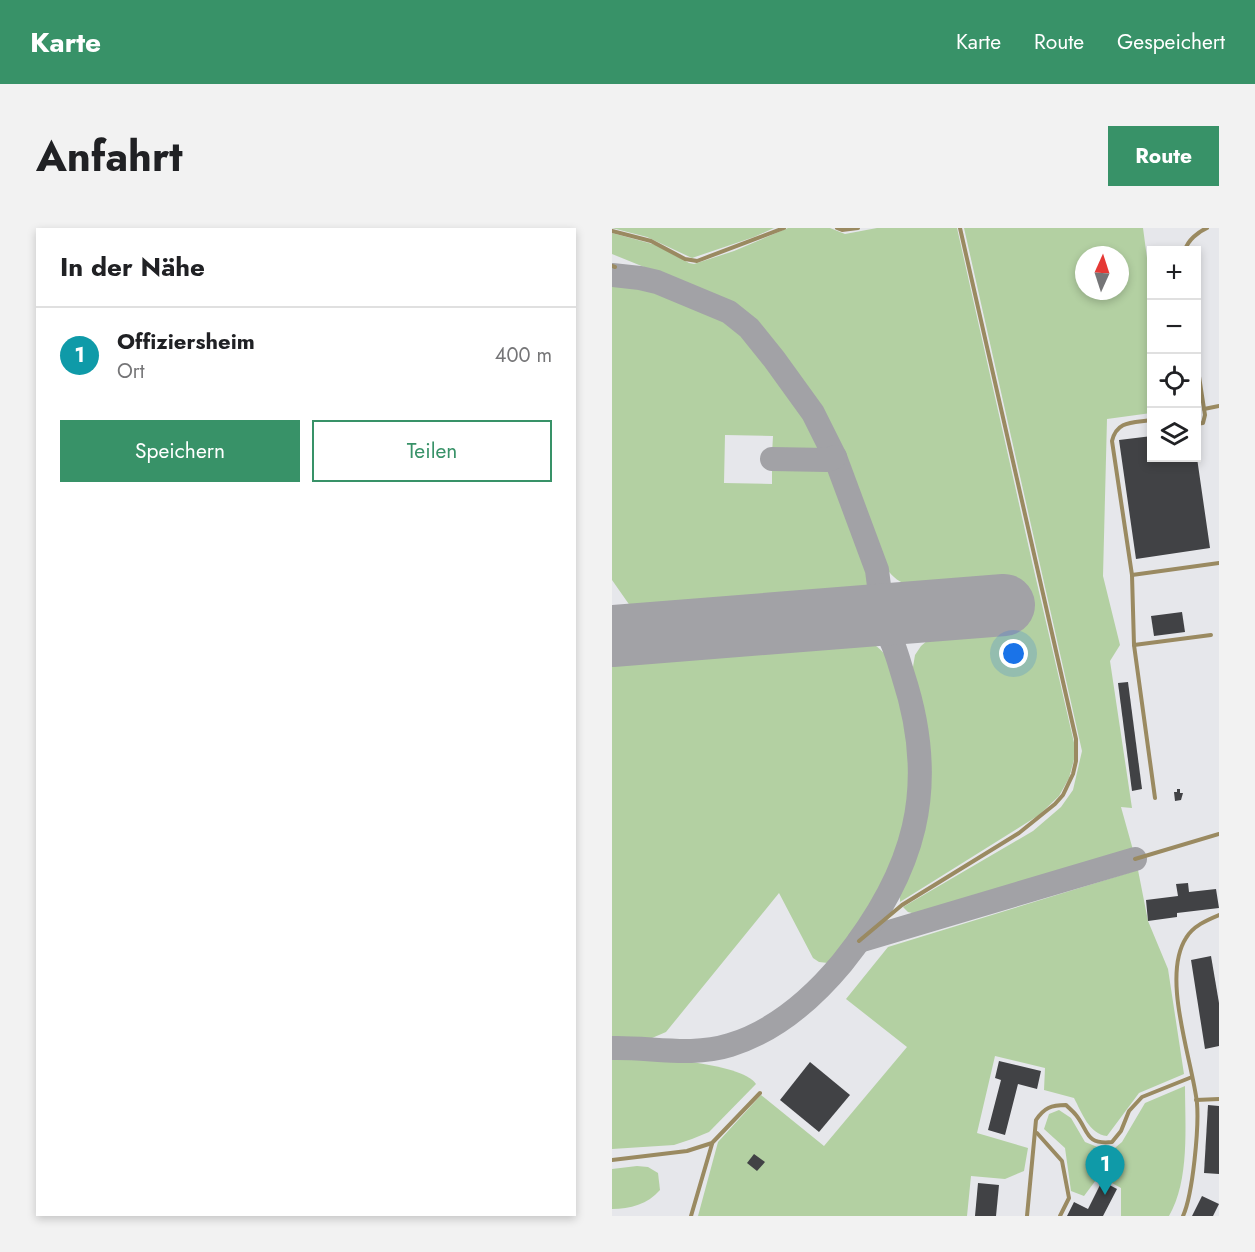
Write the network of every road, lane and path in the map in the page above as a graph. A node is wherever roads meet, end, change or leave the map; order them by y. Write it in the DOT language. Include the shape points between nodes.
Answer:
graph roads {
  1 [pos="784,228"];
  2 [pos="837,228"];
  3 [pos="858,228"];
  4 [pos="960,228"];
  5 [pos="1208,228"];
  6 [pos="612,231"];
  7 [pos="1186,246"];
  8 [pos="1201,387"];
  9 [pos="1219,406"];
  10 [pos="1204,409"];
  11 [pos="1147,421"];
  12 [pos="1201,423"];
  13 [pos="1219,563"];
  14 [pos="1132,575"];
  15 [pos="1211,635"];
  16 [pos="1134,645"];
  17 [pos="1155,798"];
  18 [pos="1219,834"];
  19 [pos="1135,859"];
  20 [pos="1219,915"];
  21 [pos="859,941"];
  22 [pos="1192,1077"];
  23 [pos="760,1093"];
  24 [pos="1219,1099"];
  25 [pos="1196,1100"];
  26 [pos="1037,1132"];
  27 [pos="712,1143"];
  28 [pos="612,1160"];
  29 [pos="690,1216"];
  30 [pos="1027,1216"];
  31 [pos="1060,1216"];
  32 [pos="1183,1216"];
  1 -- 6 [label="lane" via="697,261 651,241"];
  2 -- 3 [label="lane"];
  4 -- 21 [label="lane" via="1074,731 1076,761 1069,785 1045,813 902,905"];
  5 -- 7 [label="lane"];
  8 -- 10 [label="lane"];
  9 -- 10 [label="lane"];
  10 -- 12 [label="lane"];
  11 -- 14 [label="lane" via="1124,424 1114,432 1112,441"];
  13 -- 14 [label="lane"];
  14 -- 16 [label="lane"];
  15 -- 16 [label="lane"];
  16 -- 17 [label="lane"];
  18 -- 19 [label="lane"];
  20 -- 22 [label="lane" via="1203,922 1186,937 1177,961 1177,996"];
  22 -- 25 [label="lane"];
  22 -- 26 [label="lane" via="1142,1097 1112,1142 1100,1143 1089,1137 1066,1105 1043,1110 1036,1120"];
  23 -- 27 [label="lane"];
  24 -- 25 [label="lane"];
  25 -- 32 [label="lane" via="1197,1134"];
  26 -- 30 [label="lane"];
  26 -- 31 [label="lane" via="1062,1161 1069,1198"];
  27 -- 28 [label="lane" via="687,1151"];
  27 -- 29 [label="lane"];
}
